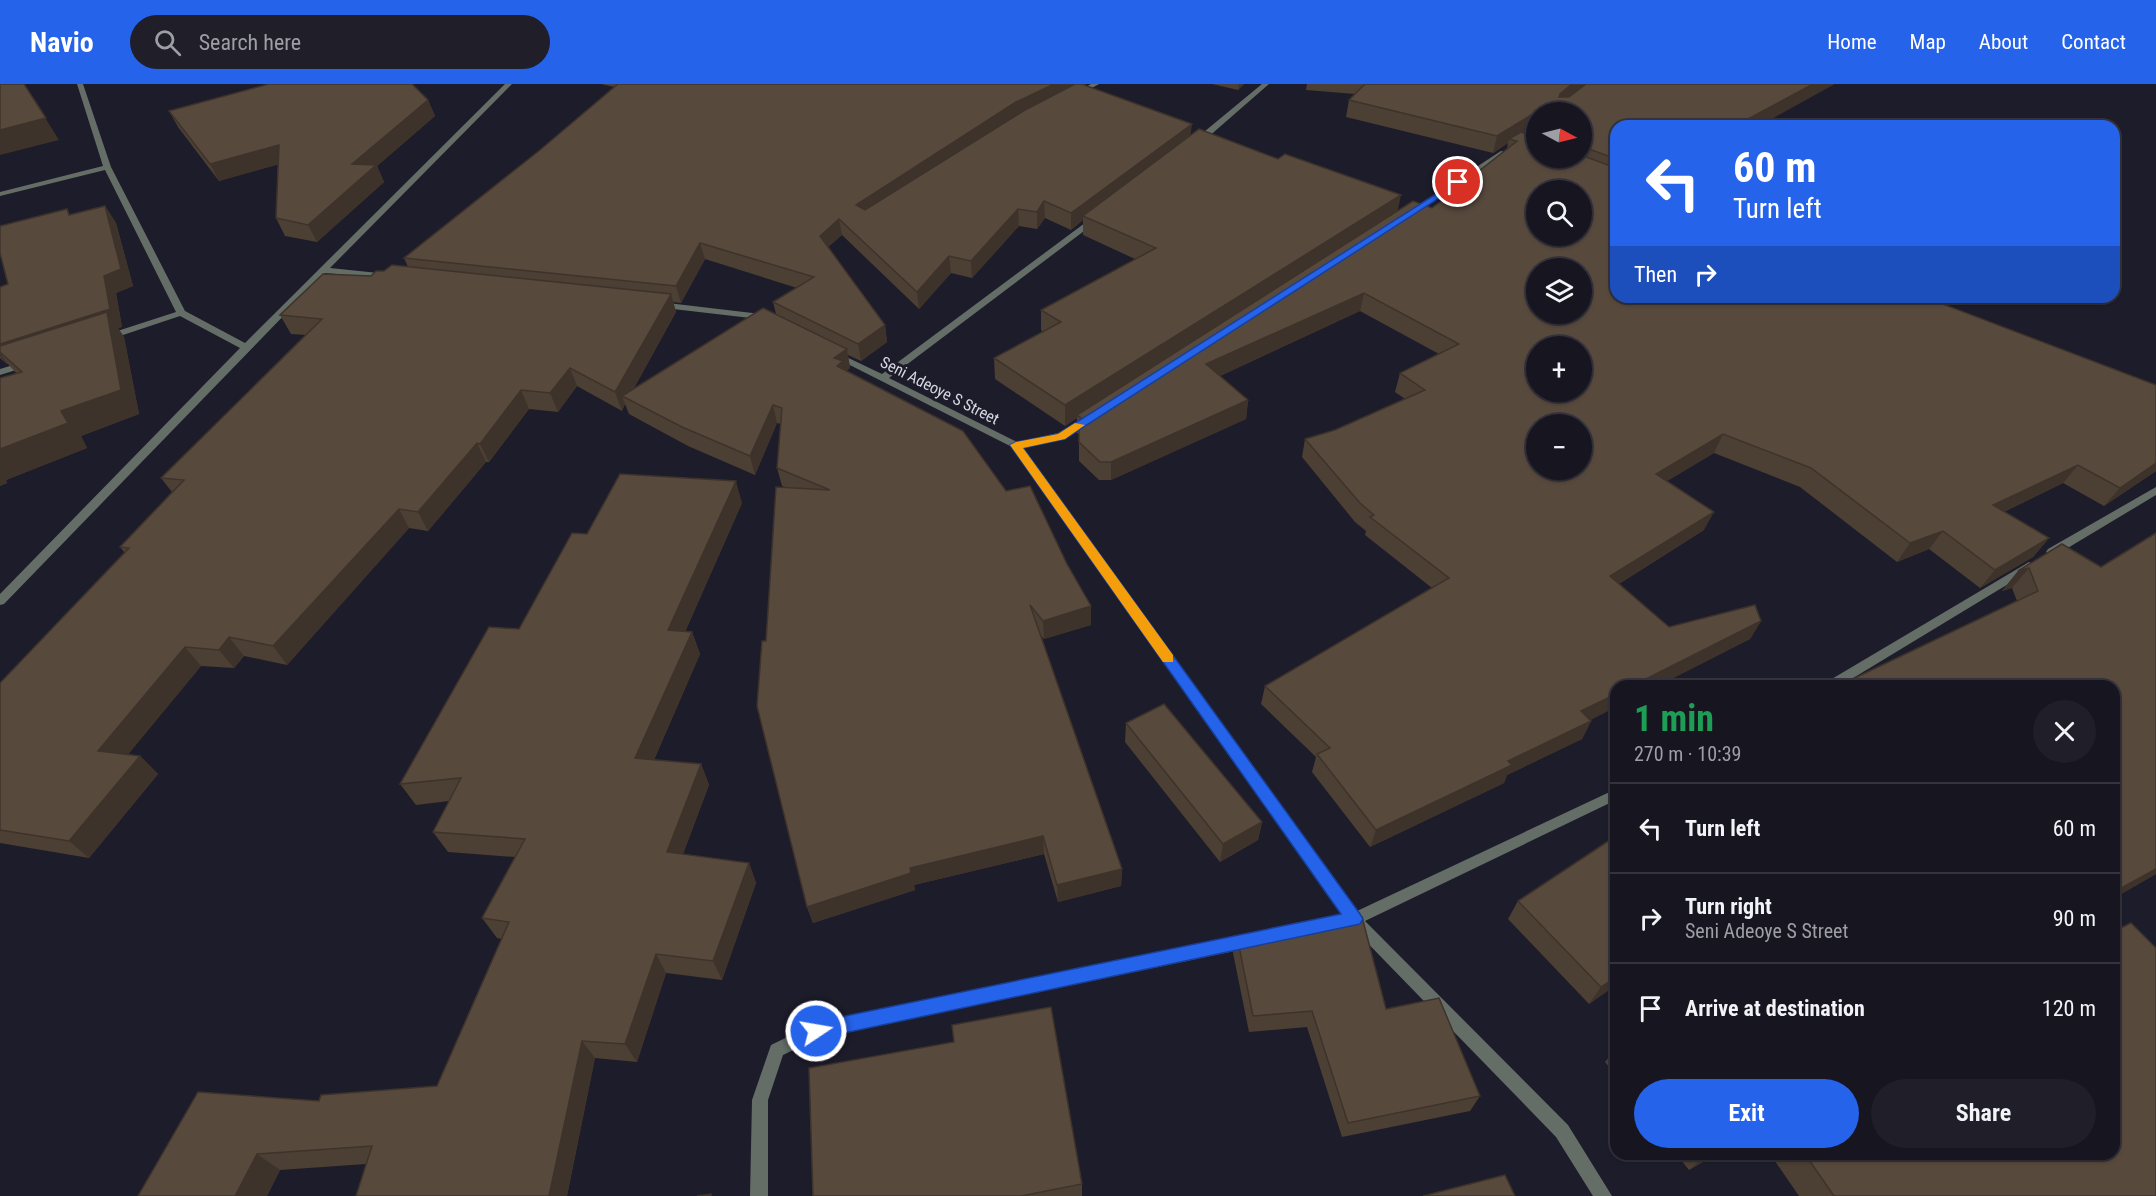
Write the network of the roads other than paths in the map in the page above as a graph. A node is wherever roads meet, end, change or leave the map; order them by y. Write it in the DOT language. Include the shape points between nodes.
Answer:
graph roads {
  1 [pos="80,84"];
  2 [pos="509,84"];
  3 [pos="1096,84"];
  4 [pos="1266,84"];
  5 [pos="1066,99"];
  6 [pos="1518,144"];
  7 [pos="1184,152"];
  8 [pos="107,168"];
  9 [pos="0,194"];
  10 [pos="1100,216"];
  11 [pos="1399,220"];
  12 [pos="323,270"];
  13 [pos="394,278"];
  14 [pos="652,304"];
  15 [pos="181,313"];
  16 [pos="771,322"];
  17 [pos="90,342"];
  18 [pos="246,347"];
  19 [pos="822,348"];
  20 [pos="34,361"];
  21 [pos="0,372"];
  22 [pos="883,378"];
  23 [pos="1101,411"];
  24 [pos="1016,445"];
  25 [pos="2156,490"];
  26 [pos="0,601"];
  27 [pos="1839,680"];
  28 [pos="1610,797"];
  29 [pos="1354,919"];
  30 [pos="1331,924"];
  31 [pos="1261,938"];
  32 [pos="759,1196"];
  33 [pos="1603,1196"];
  1 -- 8 [label="street"];
  2 -- 12 [label="street"];
  3 -- 5 [label="street"];
  4 -- 7 [label="street"];
  6 -- 11 [label="street"];
  8 -- 9 [label="street"];
  8 -- 15 [label="street"];
  10 -- 22 [label="street"];
  12 -- 13 [label="street"];
  12 -- 18 [label="street"];
  14 -- 16 [label="street" via="760,316"];
  15 -- 17 [label="street"];
  15 -- 18 [label="street"];
  18 -- 26 [label="street"];
  19 -- 22 [label="street, Seni Adeoye S Street"];
  20 -- 21 [label="street"];
  22 -- 24 [label="street, Seni Adeoye S Street"];
  23 -- 24 [label="street, Seni Adeoye S Street" via="1061,436"];
  24 -- 29 [label="street"];
  25 -- 27 [label="street"];
  28 -- 29 [label="street"];
  29 -- 30 [label="street"];
  29 -- 33 [label="street" via="1562,1131"];
  31 -- 32 [label="street" via="816,1031 777,1050 760,1100"];
}
